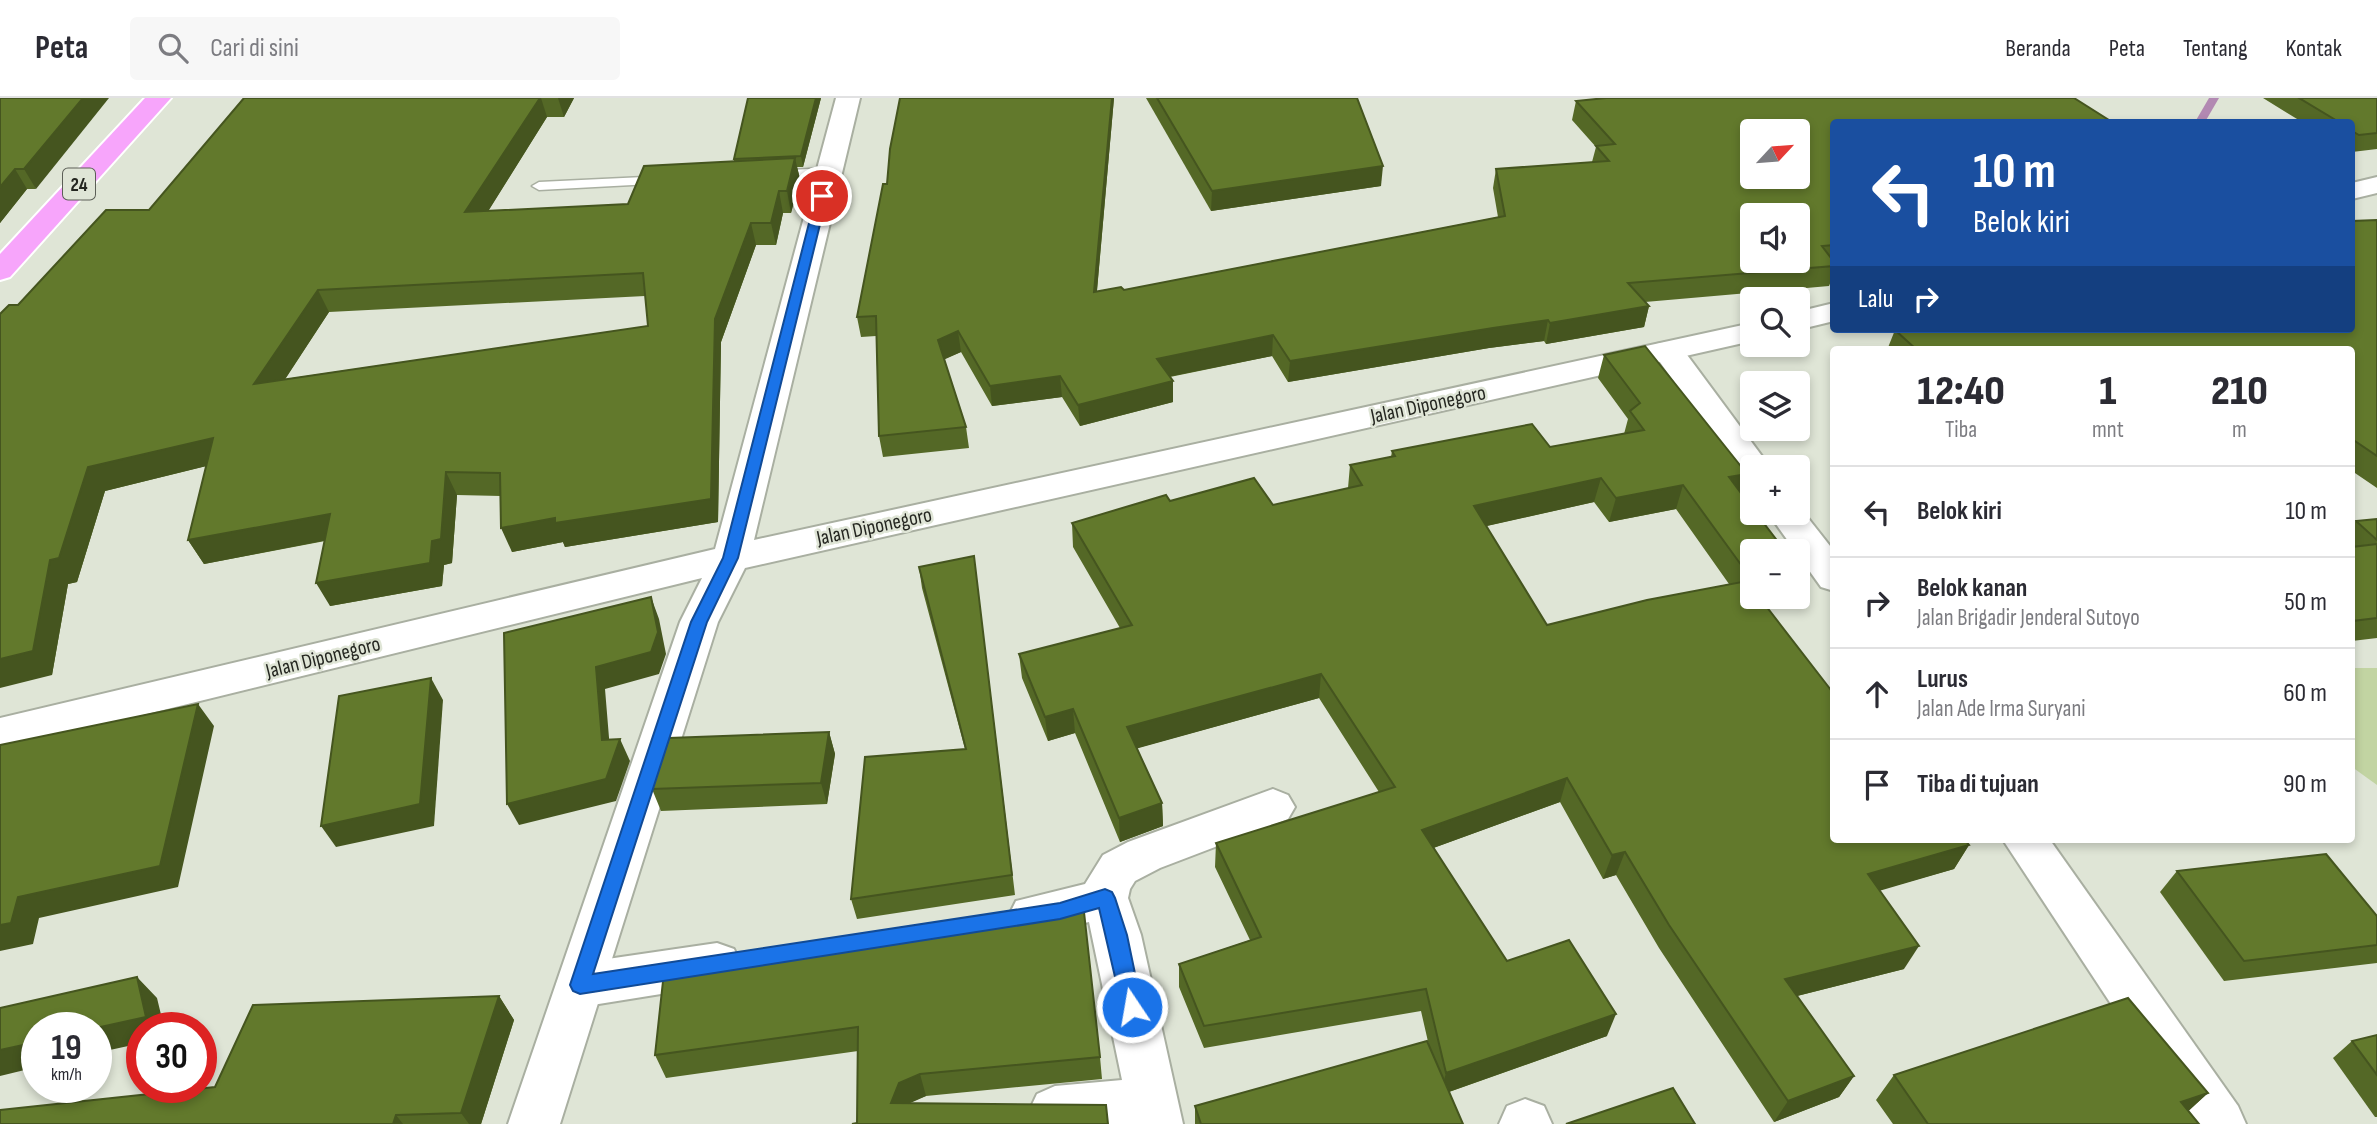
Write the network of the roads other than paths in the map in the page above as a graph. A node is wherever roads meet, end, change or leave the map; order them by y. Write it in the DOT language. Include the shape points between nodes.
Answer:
graph roads {
  1 [pos="159,98"];
  2 [pos="848,98"];
  3 [pos="828,172"];
  4 [pos="759,175"];
  5 [pos="677,179"];
  6 [pos="2377,185"];
  7 [pos="539,186"];
  8 [pos="2355,190"];
  9 [pos="0,271"];
  10 [pos="1830,313"];
  11 [pos="1810,318"];
  12 [pos="1740,335"];
  13 [pos="1668,351"];
  14 [pos="1744,455"];
  15 [pos="1795,525"];
  16 [pos="731,558"];
  17 [pos="1830,573"];
  18 [pos="0,734"];
  19 [pos="1273,807"];
  20 [pos="2027,843"];
  21 [pos="1105,898"];
  22 [pos="991,921"];
  23 [pos="758,957"];
  24 [pos="580,985"];
  25 [pos="1155,1113"];
  26 [pos="1006,1116"];
  27 [pos="534,1124"];
  28 [pos="2220,1124"];
  1 -- 9 [label="highway, 24"];
  2 -- 3 [label="street"];
  3 -- 4 [label="lane"];
  3 -- 16 [label="street"];
  5 -- 7 [label="lane"];
  6 -- 8 [label="street"];
  10 -- 11 [label="street"];
  12 -- 13 [label="street, Jalan Diponegoro"];
  13 -- 14 [label="street"];
  13 -- 16 [label="street, Jalan Diponegoro"];
  15 -- 17 [label="street"];
  16 -- 18 [label="street, Jalan Diponegoro"];
  16 -- 24 [label="street" via="699,622"];
  19 -- 21 [label="street" via="1119,868 1108,883"];
  20 -- 28 [label="street"];
  21 -- 22 [label="street" via="1060,911"];
  21 -- 25 [label="street"];
  23 -- 24 [label="street"];
  24 -- 27 [label="street"];
  25 -- 26 [label="street"];
}
